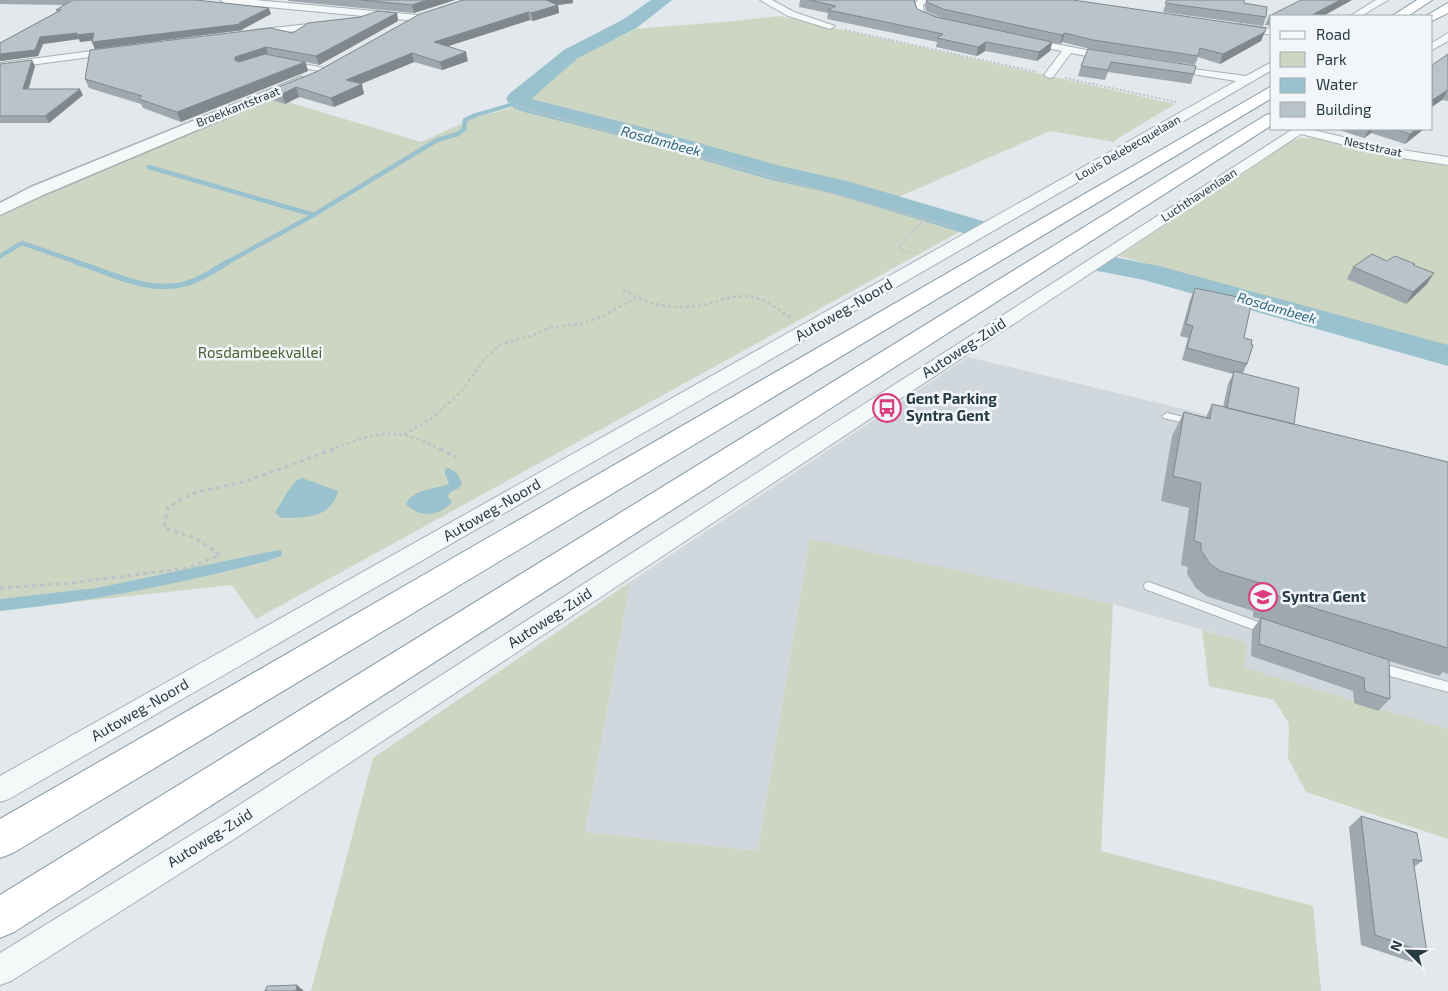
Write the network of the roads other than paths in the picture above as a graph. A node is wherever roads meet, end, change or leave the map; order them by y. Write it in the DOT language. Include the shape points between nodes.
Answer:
graph roads {
  1 [pos="225,0"];
  2 [pos="323,0"];
  3 [pos="765,0"];
  4 [pos="923,0"];
  5 [pos="1383,0"];
  6 [pos="1426,0"];
  7 [pos="1448,7"];
  8 [pos="312,9"];
  9 [pos="378,15"];
  10 [pos="423,15"];
  11 [pos="1357,15"];
  12 [pos="1401,15"];
  13 [pos="1433,16"];
  14 [pos="954,25"];
  15 [pos="830,26"];
  16 [pos="1232,26"];
  17 [pos="400,27"];
  18 [pos="1270,32"];
  19 [pos="241,35"];
  20 [pos="1448,36"];
  21 [pos="1017,40"];
  22 [pos="125,50"];
  23 [pos="1068,50"];
  24 [pos="1434,51"];
  25 [pos="1119,59"];
  26 [pos="284,62"];
  27 [pos="340,62"];
  28 [pos="0,66"];
  29 [pos="1158,66"];
  30 [pos="1270,66"];
  31 [pos="324,70"];
  32 [pos="1049,74"];
  33 [pos="1247,79"];
  34 [pos="1270,92"];
  35 [pos="1270,119"];
  36 [pos="1300,130"];
  37 [pos="1448,161"];
  38 [pos="0,210"];
  39 [pos="984,230"];
  40 [pos="1096,262"];
  41 [pos="1168,416"];
  42 [pos="1204,424"];
  43 [pos="1149,586"];
  44 [pos="1278,633"];
  45 [pos="1368,664"];
  46 [pos="1448,688"];
  47 [pos="0,790"];
  48 [pos="0,840"];
  49 [pos="0,918"];
  50 [pos="0,970"];
  1 -- 8 [label="street"];
  2 -- 8 [label="street"];
  3 -- 15 [label="street" via="791,14"];
  4 -- 14 [label="street" via="918,4 920,14"];
  5 -- 11 [label="street"];
  6 -- 12 [label="highway"];
  7 -- 13 [label="highway"];
  8 -- 9 [label="street"];
  9 -- 10 [label="street"];
  9 -- 19 [label="street" via="362,20"];
  10 -- 17 [label="street"];
  16 -- 18 [label="street"];
  20 -- 24 [label="street"];
  21 -- 23 [label="street"];
  22 -- 28 [label="street"];
  23 -- 25 [label="street"];
  23 -- 32 [label="street"];
  26 -- 31 [label="lane"];
  27 -- 31 [label="street, Broekkantstraat"];
  29 -- 33 [label="street"];
  30 -- 33 [label="street, Louis Delebecquelaan"];
  31 -- 38 [label="street, Broekkantstraat" via="37,191"];
  33 -- 39 [label="street, Louis Delebecquelaan"];
  34 -- 48 [label="highway"];
  35 -- 49 [label="highway"];
  36 -- 37 [label="street, Neststraat" via="1389,152"];
  36 -- 40 [label="street, Luchthavenlaan"];
  39 -- 47 [label="street, Autoweg-Noord"];
  40 -- 50 [label="street, Autoweg-Zuid" via="240,820"];
  41 -- 42 [label="lane"];
  43 -- 44 [label="lane"];
  45 -- 46 [label="lane"];
}
